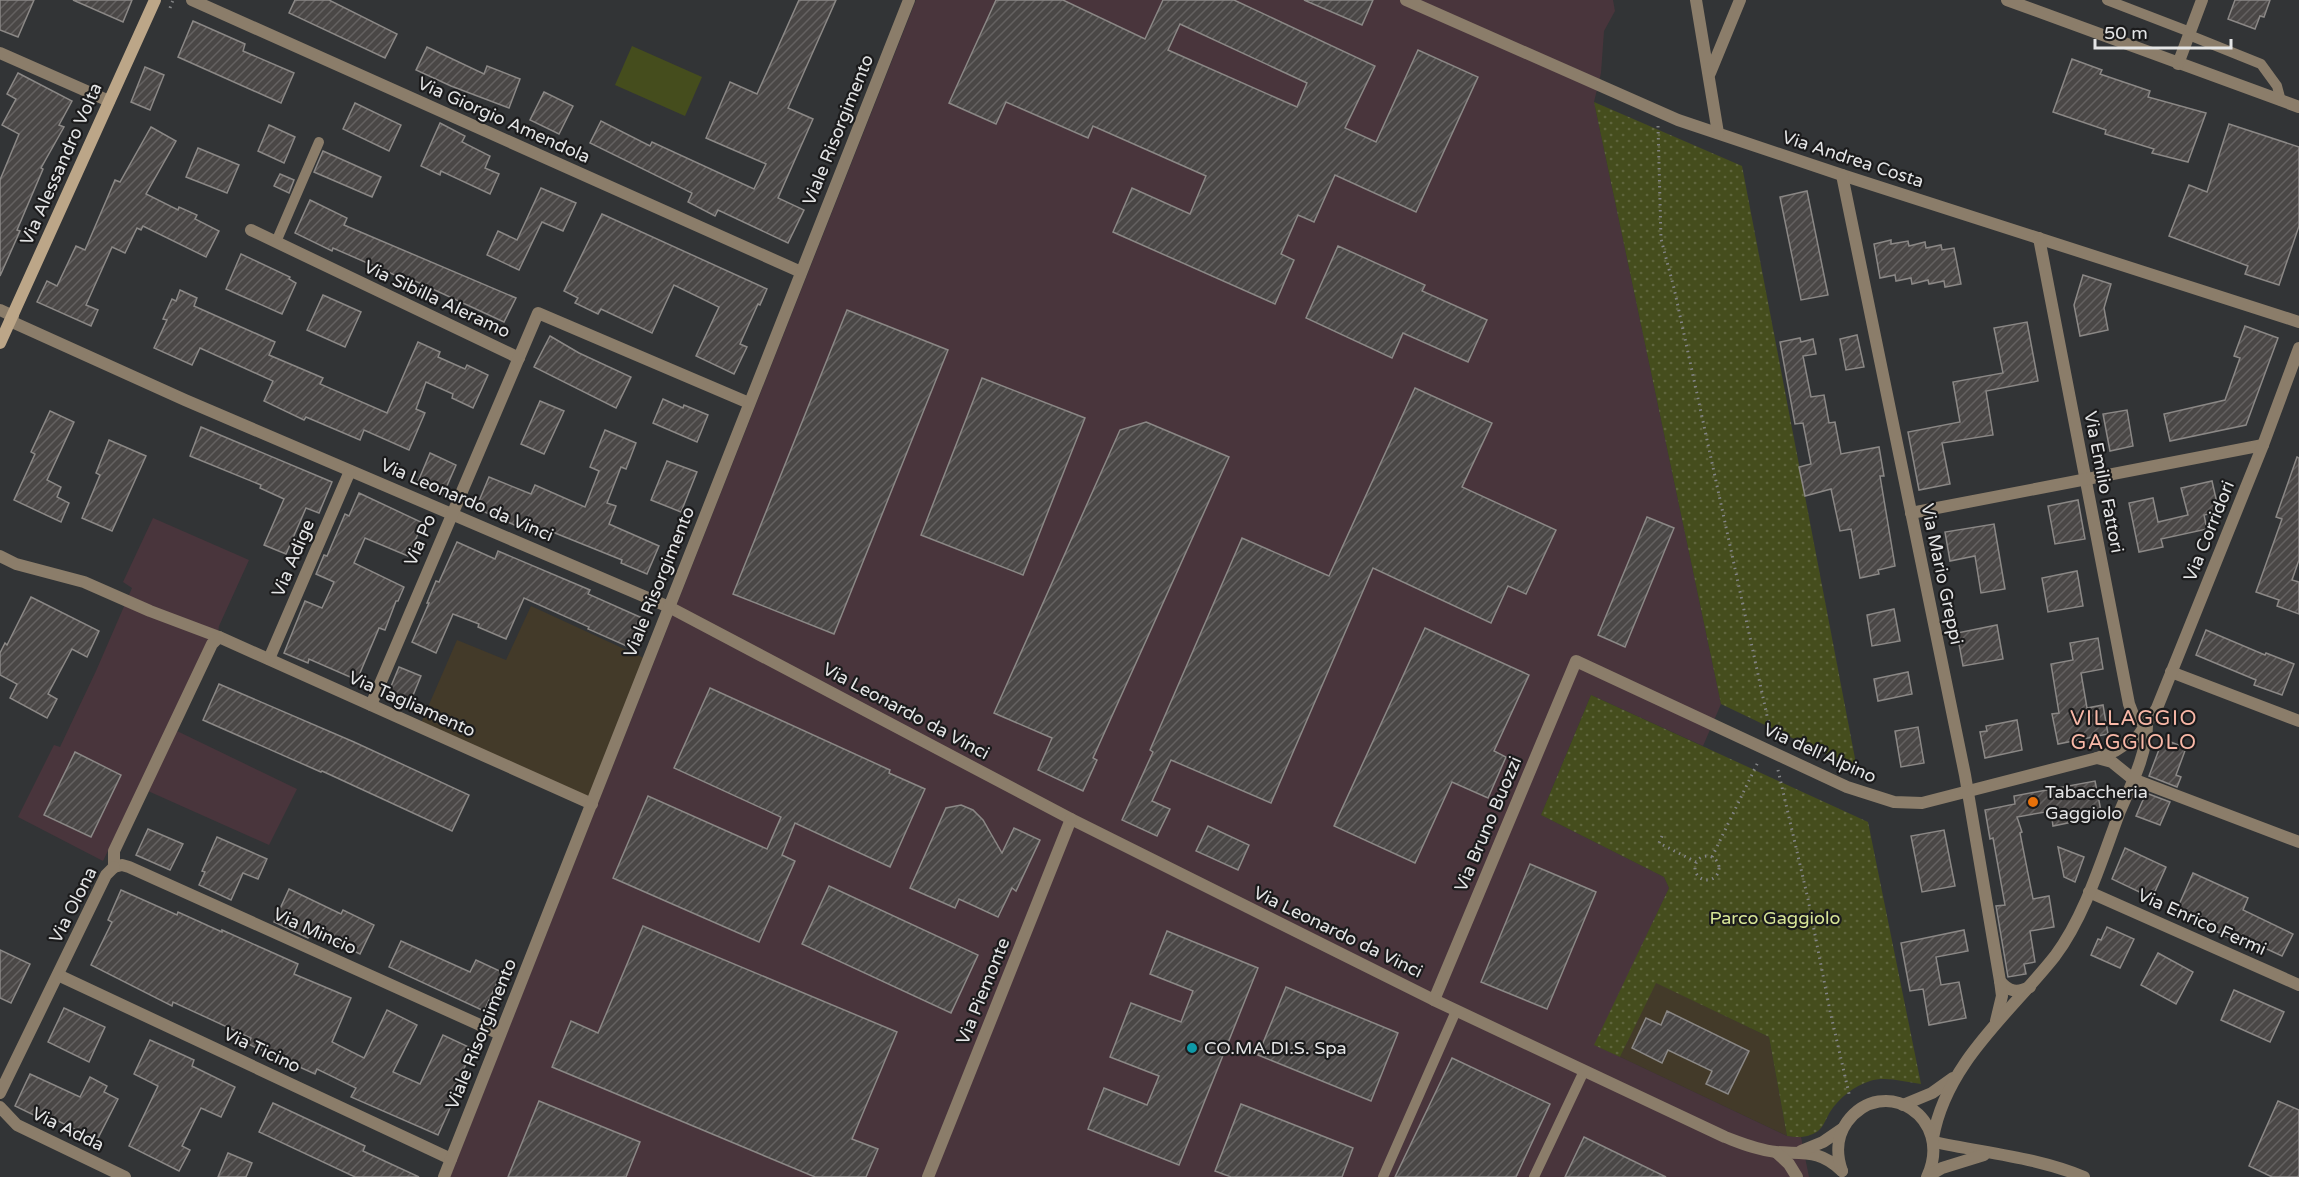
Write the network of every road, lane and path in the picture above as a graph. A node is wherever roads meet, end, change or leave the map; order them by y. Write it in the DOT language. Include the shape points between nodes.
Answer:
graph roads {
  1 [pos="155,0"];
  2 [pos="192,0"];
  3 [pos="909,0"];
  4 [pos="1406,0"];
  5 [pos="1696,0"];
  6 [pos="1740,0"];
  7 [pos="2007,0"];
  8 [pos="2107,0"];
  9 [pos="2202,0"];
  10 [pos="2189,33"];
  11 [pos="0,53"];
  12 [pos="2178,64"];
  13 [pos="1709,74"];
  14 [pos="2281,101"];
  15 [pos="109,102"];
  16 [pos="2299,107"];
  17 [pos="1658,111"];
  18 [pos="1718,133"];
  19 [pos="319,142"];
  20 [pos="1842,175"];
  21 [pos="251,230"];
  22 [pos="2038,238"];
  23 [pos="276,242"];
  24 [pos="801,272"];
  25 [pos="0,310"];
  26 [pos="11,319"];
  27 [pos="2299,322"];
  28 [pos="0,343"];
  29 [pos="2299,348"];
  30 [pos="519,358"];
  31 [pos="749,403"];
  32 [pos="2263,445"];
  33 [pos="350,471"];
  34 [pos="2086,479"];
  35 [pos="451,512"];
  36 [pos="1911,513"];
  37 [pos="0,556"];
  38 [pos="669,607"];
  39 [pos="219,637"];
  40 [pos="269,659"];
  41 [pos="1576,661"];
  42 [pos="2171,672"];
  43 [pos="370,705"];
  44 [pos="2299,721"];
  45 [pos="2147,725"];
  46 [pos="1770,750"];
  47 [pos="2097,758"];
  48 [pos="2133,779"];
  49 [pos="1968,791"];
  50 [pos="592,804"];
  51 [pos="1071,819"];
  52 [pos="1662,836"];
  53 [pos="2299,842"];
  54 [pos="1712,857"];
  55 [pos="1696,862"];
  56 [pos="114,867"];
  57 [pos="2090,892"];
  58 [pos="58,975"];
  59 [pos="2000,981"];
  60 [pos="2299,985"];
  61 [pos="2030,987"];
  62 [pos="1434,1000"];
  63 [pos="1456,1011"];
  64 [pos="1991,1030"];
  65 [pos="500,1034"];
  66 [pos="1584,1071"];
  67 [pos="1954,1077"];
  68 [pos="0,1094"];
  69 [pos="1903,1105"];
  70 [pos="0,1107"];
  71 [pos="1853,1114"];
  72 [pos="1842,1129"];
  73 [pos="1934,1140"];
  74 [pos="1776,1152"];
  75 [pos="1801,1152"];
  76 [pos="1988,1154"];
  77 [pos="451,1159"];
  78 [pos="1844,1174"];
  79 [pos="125,1177"];
  80 [pos="444,1177"];
  81 [pos="928,1177"];
  82 [pos="1383,1177"];
  83 [pos="1534,1177"];
  84 [pos="1797,1177"];
  85 [pos="1927,1177"];
  86 [pos="2084,1177"];
  1 -- 15 [label="street, Via Alessandro Volta"];
  2 -- 24 [label="street, Via Giorgio Amendola"];
  3 -- 24 [label="street, Viale Risorgimento"];
  4 -- 17 [label="street, Via Andrea Costa"];
  5 -- 13 [label="street"];
  6 -- 13 [label="street"];
  7 -- 12 [label="street"];
  8 -- 10 [label="lane"];
  9 -- 10 [label="street"];
  10 -- 12 [label="street"];
  10 -- 14 [label="lane" via="2261,64 2277,86"];
  11 -- 15 [label="street"];
  12 -- 14 [label="street"];
  13 -- 18 [label="street"];
  14 -- 16 [label="street"];
  15 -- 26 [label="street, Via Alessandro Volta"];
  17 -- 18 [label="street, Via Andrea Costa"];
  17 -- 46 [label="path" via="1661,239 1735,562"];
  18 -- 20 [label="street, Via Andrea Costa"];
  19 -- 23 [label="lane"];
  20 -- 22 [label="street, Via Andrea Costa"];
  20 -- 36 [label="street, Via Mario Greppi"];
  21 -- 23 [label="street, Via Sibilla Aleramo"];
  22 -- 27 [label="street, Via Andrea Costa"];
  22 -- 34 [label="street, Via Emilio Fattori"];
  23 -- 30 [label="street, Via Sibilla Aleramo"];
  24 -- 31 [label="street, Viale Risorgimento"];
  25 -- 26 [label="street, Via Leonardo da Vinci"];
  26 -- 28 [label="street, Via Alessandro Volta"];
  26 -- 33 [label="street, Via Leonardo da Vinci"];
  29 -- 32 [label="street, Via Corridori"];
  30 -- 31 [label="street, Via Sibilla Aleramo" via="538,313"];
  30 -- 35 [label="street, Via Po"];
  31 -- 38 [label="street, Viale Risorgimento"];
  32 -- 34 [label="street"];
  32 -- 42 [label="street, Via Corridori"];
  33 -- 35 [label="street, Via Leonardo da Vinci"];
  33 -- 40 [label="street, Via Adige"];
  34 -- 36 [label="street"];
  34 -- 45 [label="street, Via Emilio Fattori" via="2128,704 2134,717"];
  35 -- 38 [label="street, Via Leonardo da Vinci"];
  35 -- 43 [label="street, Via Po"];
  36 -- 49 [label="street, Via Mario Greppi"];
  37 -- 39 [label="street" via="84,582"];
  38 -- 50 [label="street, Viale Risorgimento"];
  38 -- 51 [label="street, Via Leonardo da Vinci"];
  39 -- 40 [label="street, Via Tagliamento"];
  39 -- 56 [label="street, Via Olona" via="212,644 114,851"];
  40 -- 43 [label="street, Via Tagliamento"];
  41 -- 46 [label="street, Via dell'Alpino"];
  41 -- 62 [label="street, Via Bruno Buozzi"];
  42 -- 44 [label="street"];
  42 -- 45 [label="street, Via Corridori"];
  43 -- 50 [label="street, Via Tagliamento"];
  45 -- 47 [label="street, Via dell'Alpino" via="2128,744"];
  45 -- 48 [label="street"];
  46 -- 49 [label="street, Via dell'Alpino" via="1855,790 1894,802 1922,803"];
  46 -- 54 [label="path"];
  46 -- 71 [label="path" via="1808,899"];
  47 -- 48 [label="street" via="2112,762"];
  47 -- 49 [label="street, Via dell'Alpino"];
  48 -- 53 [label="street"];
  48 -- 57 [label="street"];
  49 -- 59 [label="street, Via Mario Greppi"];
  50 -- 65 [label="street, Viale Risorgimento"];
  51 -- 62 [label="street, Via Leonardo da Vinci"];
  51 -- 81 [label="street, Via Piemonte"];
  52 -- 55 [label="path" via="1659,843"];
  54 -- 55 [label="path"];
  54 -- 55 [label="path" via="1719,868 1710,880 1696,874"];
  56 -- 58 [label="street, Via Olona" via="106,875"];
  56 -- 65 [label="street, Via Mincio" via="129,867"];
  57 -- 60 [label="street, Via Enrico Fermi"];
  57 -- 61 [label="street" via="2063,945"];
  58 -- 68 [label="street, Via Olona"];
  58 -- 77 [label="street, Via Ticino"];
  59 -- 61 [label="street" via="2011,990"];
  59 -- 64 [label="street, Via Mario Greppi" via="2001,1007"];
  61 -- 64 [label="street"];
  62 -- 63 [label="street, Via Leonardo da Vinci"];
  63 -- 66 [label="street, Via Leonardo da Vinci"];
  63 -- 82 [label="lane"];
  64 -- 67 [label="street"];
  65 -- 77 [label="street, Viale Risorgimento"];
  66 -- 74 [label="street, Via Leonardo da Vinci" via="1725,1137"];
  66 -- 83 [label="lane"];
  67 -- 69 [label="street" via="1932,1093"];
  67 -- 73 [label="street" via="1941,1104"];
  69 -- 71 [label="street" via="1881,1102"];
  69 -- 73 [label="street" via="1923,1118"];
  70 -- 79 [label="street, Via Adda" via="16,1125"];
  71 -- 72 [label="street"];
  72 -- 75 [label="street, Via Leonardo da Vinci"];
  72 -- 78 [label="street" via="1838,1144"];
  73 -- 76 [label="street"];
  73 -- 85 [label="street" via="1933,1163"];
  74 -- 75 [label="street, Via Leonardo da Vinci"];
  74 -- 84 [label="street"];
  75 -- 78 [label="street, Via Leonardo da Vinci" via="1831,1160"];
  76 -- 85 [label="street" via="1942,1168"];
  76 -- 86 [label="street" via="2036,1160"];
  77 -- 80 [label="street, Viale Risorgimento"];
}
